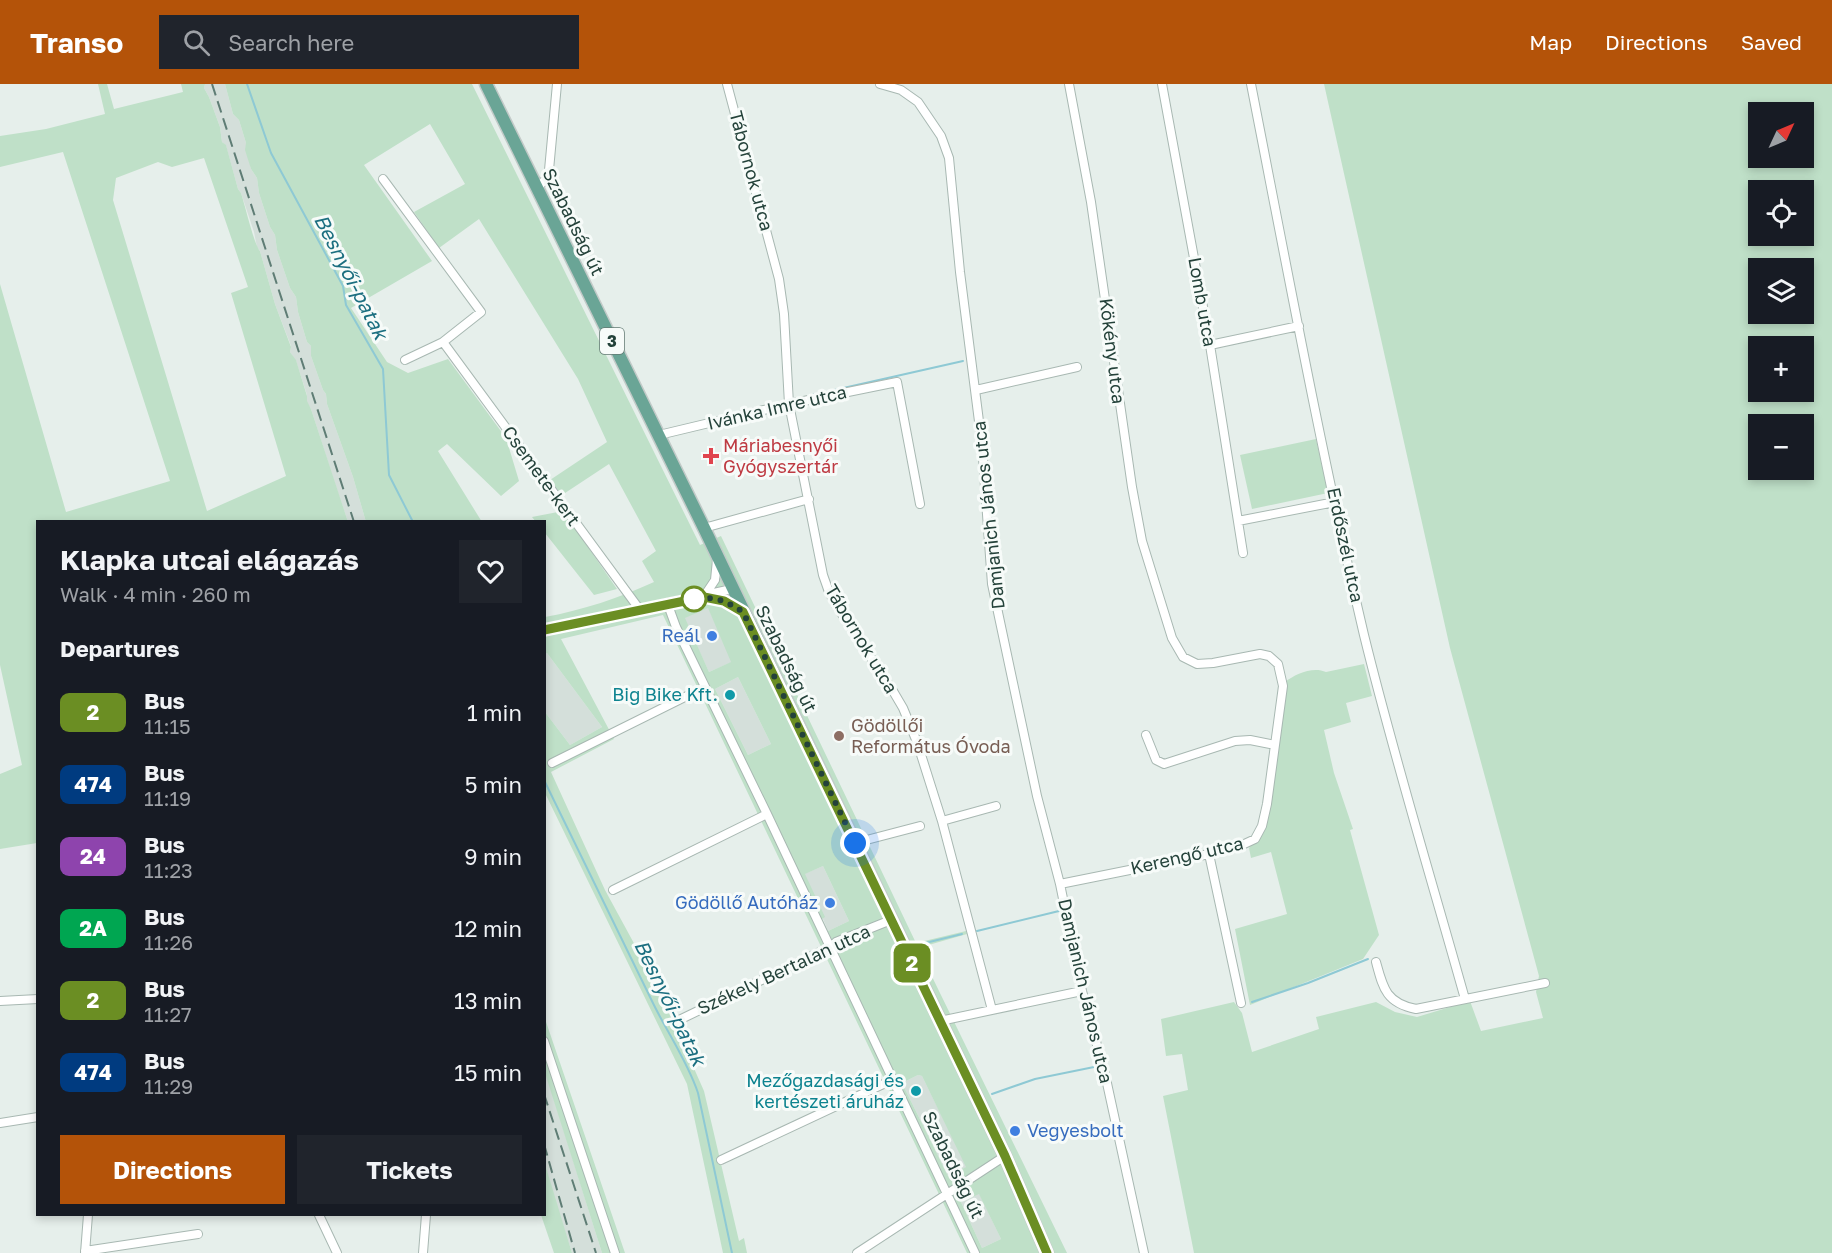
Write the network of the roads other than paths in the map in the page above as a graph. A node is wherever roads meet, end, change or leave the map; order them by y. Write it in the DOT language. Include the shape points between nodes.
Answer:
graph roads {
  1 [pos="486,84"];
  2 [pos="557,84"];
  3 [pos="727,84"];
  4 [pos="880,84"];
  5 [pos="1069,84"];
  6 [pos="1162,84"];
  7 [pos="1251,84"];
  8 [pos="383,179"];
  9 [pos="536,189"];
  10 [pos="1299,326"];
  11 [pos="443,342"];
  12 [pos="1210,345"];
  13 [pos="405,360"];
  14 [pos="1077,367"];
  15 [pos="976,390"];
  16 [pos="789,404"];
  17 [pos="658,435"];
  18 [pos="809,499"];
  19 [pos="1335,502"];
  20 [pos="920,504"];
  21 [pos="1238,521"];
  22 [pos="704,528"];
  23 [pos="1243,553"];
  24 [pos="718,558"];
  25 [pos="732,589"];
  26 [pos="704,597"];
  27 [pos="668,605"];
  28 [pos="640,610"];
  29 [pos="743,612"];
  30 [pos="1165,616"];
  31 [pos="546,630"];
  32 [pos="705,687"];
  33 [pos="1146,735"];
  34 [pos="1275,745"];
  35 [pos="552,763"];
  36 [pos="996,806"];
  37 [pos="768,814"];
  38 [pos="942,821"];
  39 [pos="920,826"];
  40 [pos="855,843"];
  41 [pos="1209,854"];
  42 [pos="1060,884"];
  43 [pos="614,890"];
  44 [pos="891,921"];
  45 [pos="830,947"];
  46 [pos="1376,962"];
  47 [pos="1545,983"];
  48 [pos="1082,992"];
  49 [pos="36,999"];
  50 [pos="1465,999"];
  51 [pos="0,1001"];
  52 [pos="1241,1003"];
  53 [pos="992,1010"];
  54 [pos="677,1021"];
  55 [pos="940,1021"];
  56 [pos="546,1047"];
  57 [pos="892,1080"];
  58 [pos="36,1117"];
  59 [pos="0,1123"];
  60 [pos="1005,1156"];
  61 [pos="721,1160"];
  62 [pos="947,1195"];
  63 [pos="88,1216"];
  64 [pos="320,1216"];
  65 [pos="426,1216"];
  66 [pos="198,1234"];
  67 [pos="85,1252"];
  68 [pos="338,1253"];
  69 [pos="423,1253"];
  70 [pos="615,1253"];
  71 [pos="857,1253"];
  72 [pos="975,1253"];
  73 [pos="1047,1253"];
  74 [pos="1144,1253"];
  1 -- 9 [label="main road, Szabadság út / 3"];
  2 -- 9 [label="street" via="549,170"];
  3 -- 16 [label="street, Tábornok utca" via="781,288"];
  4 -- 15 [label="street, Damjanich János utca" via="901,90 918,102 946,148"];
  5 -- 30 [label="street, Kökény utca" via="1091,202 1134,499 1142,541"];
  6 -- 12 [label="street, Lomb utca"];
  7 -- 10 [label="street, Erdőszél utca"];
  8 -- 11 [label="street" via="481,312"];
  9 -- 17 [label="main road, Szabadság út / 3"];
  10 -- 12 [label="street"];
  10 -- 19 [label="street, Erdőszél utca"];
  11 -- 13 [label="street"];
  11 -- 28 [label="street, Csemete-kert"];
  12 -- 21 [label="street, Lomb utca"];
  14 -- 15 [label="street"];
  15 -- 42 [label="street, Damjanich János utca" via="992,584"];
  16 -- 17 [label="street, Ivánka Imre utca"];
  16 -- 18 [label="street, Tábornok utca"];
  16 -- 20 [label="street, Ivánka Imre utca" via="897,382"];
  17 -- 22 [label="main road, Szabadság út / 3"];
  18 -- 22 [label="street"];
  18 -- 38 [label="street, Tábornok utca" via="829,592 903,708"];
  19 -- 21 [label="street"];
  19 -- 50 [label="street, Erdőszél utca" via="1365,636"];
  21 -- 23 [label="street, Lomb utca"];
  22 -- 24 [label="main road, Szabadság út / 3"];
  24 -- 25 [label="main road, Szabadság út / 3"];
  24 -- 26 [label="street" via="715,580"];
  25 -- 26 [label="street"];
  25 -- 29 [label="main road, Szabadság út / 3"];
  26 -- 27 [label="street"];
  26 -- 29 [label="street" via="724,601"];
  27 -- 28 [label="street"];
  27 -- 32 [label="street, Szabadság út"];
  28 -- 31 [label="street"];
  29 -- 40 [label="main road, Szabadság út / 3"];
  30 -- 34 [label="street, Kerengő utca" via="1175,645 1190,662 1207,664 1260,654 1276,660 1283,686"];
  32 -- 35 [label="street"];
  32 -- 37 [label="street, Szabadság út"];
  33 -- 34 [label="street" via="1156,760 1164,764 1235,741"];
  34 -- 41 [label="street, Kerengő utca" via="1267,804 1258,834 1247,844"];
  36 -- 38 [label="street"];
  37 -- 43 [label="street"];
  37 -- 45 [label="street, Szabadság út"];
  38 -- 53 [label="street, Tábornok utca"];
  39 -- 40 [label="street"];
  40 -- 44 [label="main road, Szabadság út / 3"];
  41 -- 42 [label="street, Kerengő utca"];
  41 -- 52 [label="street"];
  42 -- 48 [label="street, Damjanich János utca"];
  44 -- 45 [label="street, Székely Bertalan utca"];
  44 -- 55 [label="main road, Szabadság út / 3"];
  45 -- 54 [label="street, Székely Bertalan utca"];
  45 -- 57 [label="street, Szabadság út"];
  46 -- 50 [label="street" via="1387,993 1404,1006 1420,1010"];
  47 -- 50 [label="street"];
  48 -- 53 [label="street"];
  48 -- 74 [label="street, Damjanich János utca" via="1105,1074"];
  49 -- 51 [label="street"];
  53 -- 55 [label="street"];
  55 -- 60 [label="main road, Szabadság út / 3"];
  56 -- 70 [label="street"];
  57 -- 61 [label="street"];
  57 -- 62 [label="street, Szabadság út"];
  58 -- 59 [label="street"];
  60 -- 62 [label="street"];
  60 -- 73 [label="main road, Szabadság út / 3"];
  62 -- 71 [label="street"];
  62 -- 72 [label="street, Szabadság út"];
  63 -- 67 [label="street"];
  64 -- 68 [label="street"];
  65 -- 69 [label="street"];
  66 -- 67 [label="street"];
}
